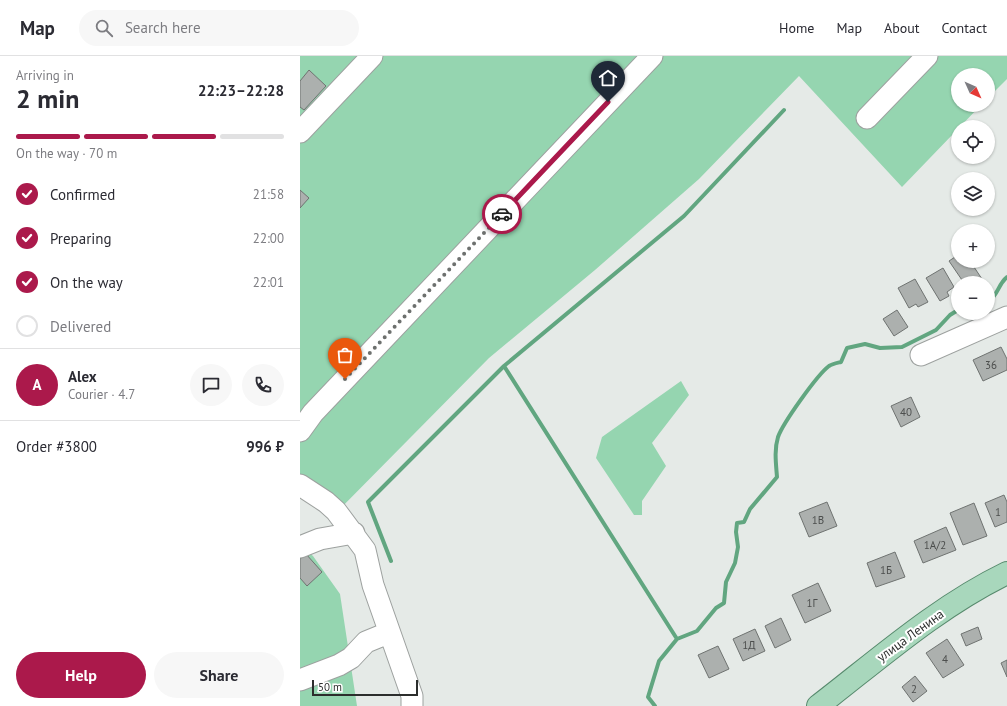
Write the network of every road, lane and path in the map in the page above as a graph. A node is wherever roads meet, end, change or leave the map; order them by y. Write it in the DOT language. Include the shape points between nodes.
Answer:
graph roads {
  1 [pos="372,56"];
  2 [pos="652,56"];
  3 [pos="927,56"];
  4 [pos="867,118"];
  5 [pos="300,132"];
  6 [pos="1007,317"];
  7 [pos="921,355"];
  8 [pos="300,431"];
  9 [pos="300,485"];
  10 [pos="354,533"];
  11 [pos="300,547"];
  12 [pos="1007,573"];
  13 [pos="388,633"];
  14 [pos="300,680"];
  15 [pos="412,706"];
  16 [pos="818,706"];
  1 -- 5 [label="street"];
  2 -- 8 [label="street" via="313,413"];
  3 -- 4 [label="street"];
  6 -- 7 [label="street"];
  9 -- 10 [label="street" via="326,502"];
  10 -- 11 [label="street" via="320,539"];
  10 -- 13 [label="street" via="365,550"];
  12 -- 16 [label="main road, улица Ленина" via="986,583 932,618 882,654"];
  13 -- 14 [label="street" via="366,642 350,658 338,665"];
  13 -- 15 [label="street" via="412,696"];
}
